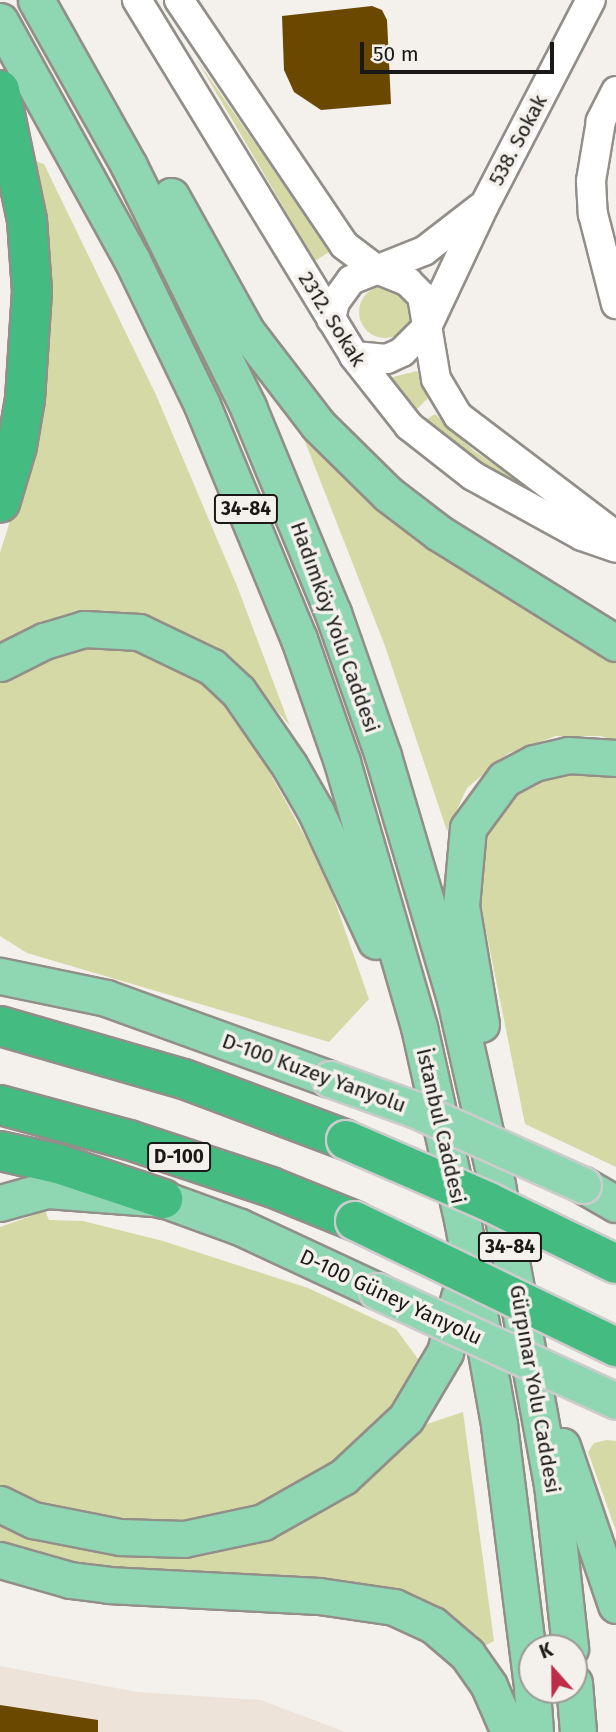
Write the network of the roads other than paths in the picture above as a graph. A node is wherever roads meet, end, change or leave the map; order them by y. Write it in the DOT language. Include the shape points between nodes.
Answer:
graph roads {
  1 [pos="36,0"];
  2 [pos="137,0"];
  3 [pos="179,0"];
  4 [pos="591,0"];
  5 [pos="0,21"];
  6 [pos="88,89"];
  7 [pos="0,90"];
  8 [pos="616,91"];
  9 [pos="484,205"];
  10 [pos="374,268"];
  11 [pos="616,304"];
  12 [pos="331,319"];
  13 [pos="427,327"];
  14 [pos="354,356"];
  15 [pos="0,503"];
  16 [pos="616,536"];
  17 [pos="616,548"];
  18 [pos="616,643"];
  19 [pos="0,663"];
  20 [pos="616,758"];
  21 [pos="0,960"];
  22 [pos="0,976"];
  23 [pos="106,998"];
  24 [pos="0,1026"];
  25 [pos="419,1027"];
  26 [pos="475,1091"];
  27 [pos="0,1105"];
  28 [pos="0,1151"];
  29 [pos="583,1185"];
  30 [pos="616,1196"];
  31 [pos="163,1199"];
  32 [pos="0,1203"];
  33 [pos="616,1204"];
  34 [pos="463,1224"];
  35 [pos="616,1264"];
  36 [pos="616,1347"];
  37 [pos="616,1401"];
  38 [pos="539,1404"];
  39 [pos="0,1504"];
  40 [pos="0,1560"];
  41 [pos="616,1605"];
  42 [pos="525,1634"];
  43 [pos="568,1634"];
  44 [pos="533,1704"];
  45 [pos="576,1704"];
  46 [pos="509,1732"];
  47 [pos="535,1732"];
  48 [pos="578,1732"];
  1 -- 6 [label="main road, Hadımköy Yolu Caddesi / 34-84"];
  2 -- 12 [label="street, 2312. Sokak"];
  3 -- 10 [label="street" via="344,245"];
  4 -- 9 [label="street, 538. Sokak"];
  5 -- 25 [label="main road, Hadımköy Yolu Caddesi / 34-84" via="132,260 235,482 342,762"];
  6 -- 18 [label="main road" via="132,137 246,331 318,425 388,494 439,534"];
  6 -- 26 [label="main road, Hadımköy Yolu Caddesi / 34-84" via="222,350 333,613 429,902"];
  7 -- 15 [label="highway" via="27,220 32,291 25,399"];
  8 -- 11 [label="street" via="601,121 591,181 593,214"];
  9 -- 10 [label="street, 538. Sokak" via="424,251"];
  9 -- 13 [label="street, 538. Sokak"];
  10 -- 12 [label="street" via="342,289"];
  10 -- 13 [label="street" via="390,271 422,296"];
  12 -- 14 [label="street, 2312. Sokak"];
  13 -- 14 [label="street" via="402,352 387,359"];
  13 -- 16 [label="street" via="436,379 458,416"];
  14 -- 17 [label="street, 2312. Sokak" via="409,426 473,476 582,536"];
  19 -- 25 [label="main road" via="44,641 84,629 139,632 212,667 238,691 263,725 316,812"];
  20 -- 26 [label="main road" via="568,755 534,763 505,779 468,828 461,906 481,1026"];
  21 -- 23 [label="main road" via="61,988"];
  22 -- 23 [label="main road, D-100 Kuzey Yanyolu"];
  23 -- 29 [label="main road, D-100 Kuzey Yanyolu, bridge" via="416,1111"];
  24 -- 35 [label="highway, bridge" via="184,1079 346,1140"];
  25 -- 34 [label="main road, İstanbul Caddesi / 34-84"];
  26 -- 38 [label="main road, Gürpınar Yolu Caddesi / 34-84"];
  27 -- 36 [label="highway, D-100, bridge" via="129,1140 271,1187 355,1221"];
  28 -- 31 [label="highway"];
  29 -- 30 [label="main road"];
  29 -- 33 [label="main road, D-100 Kuzey Yanyolu"];
  31 -- 32 [label="main road, D-100 Güney Yanyolu" via="47,1190"];
  31 -- 37 [label="main road, D-100 Güney Yanyolu, bridge" via="240,1227"];
  34 -- 39 [label="main road" via="457,1317 427,1386 374,1452 305,1501 263,1522 184,1539 82,1532 33,1520"];
  34 -- 42 [label="main road, Gürpınar Yolu Caddesi" via="499,1425"];
  38 -- 41 [label="main road" via="564,1449"];
  38 -- 43 [label="main road, Gürpınar Yolu Caddesi"];
  40 -- 46 [label="main road" via="70,1580 108,1585 319,1596 394,1607 433,1625 467,1654 489,1686"];
  44 -- 47 [label="main road, Gürpınar Yolu Caddesi"];
  45 -- 48 [label="main road"];
}
